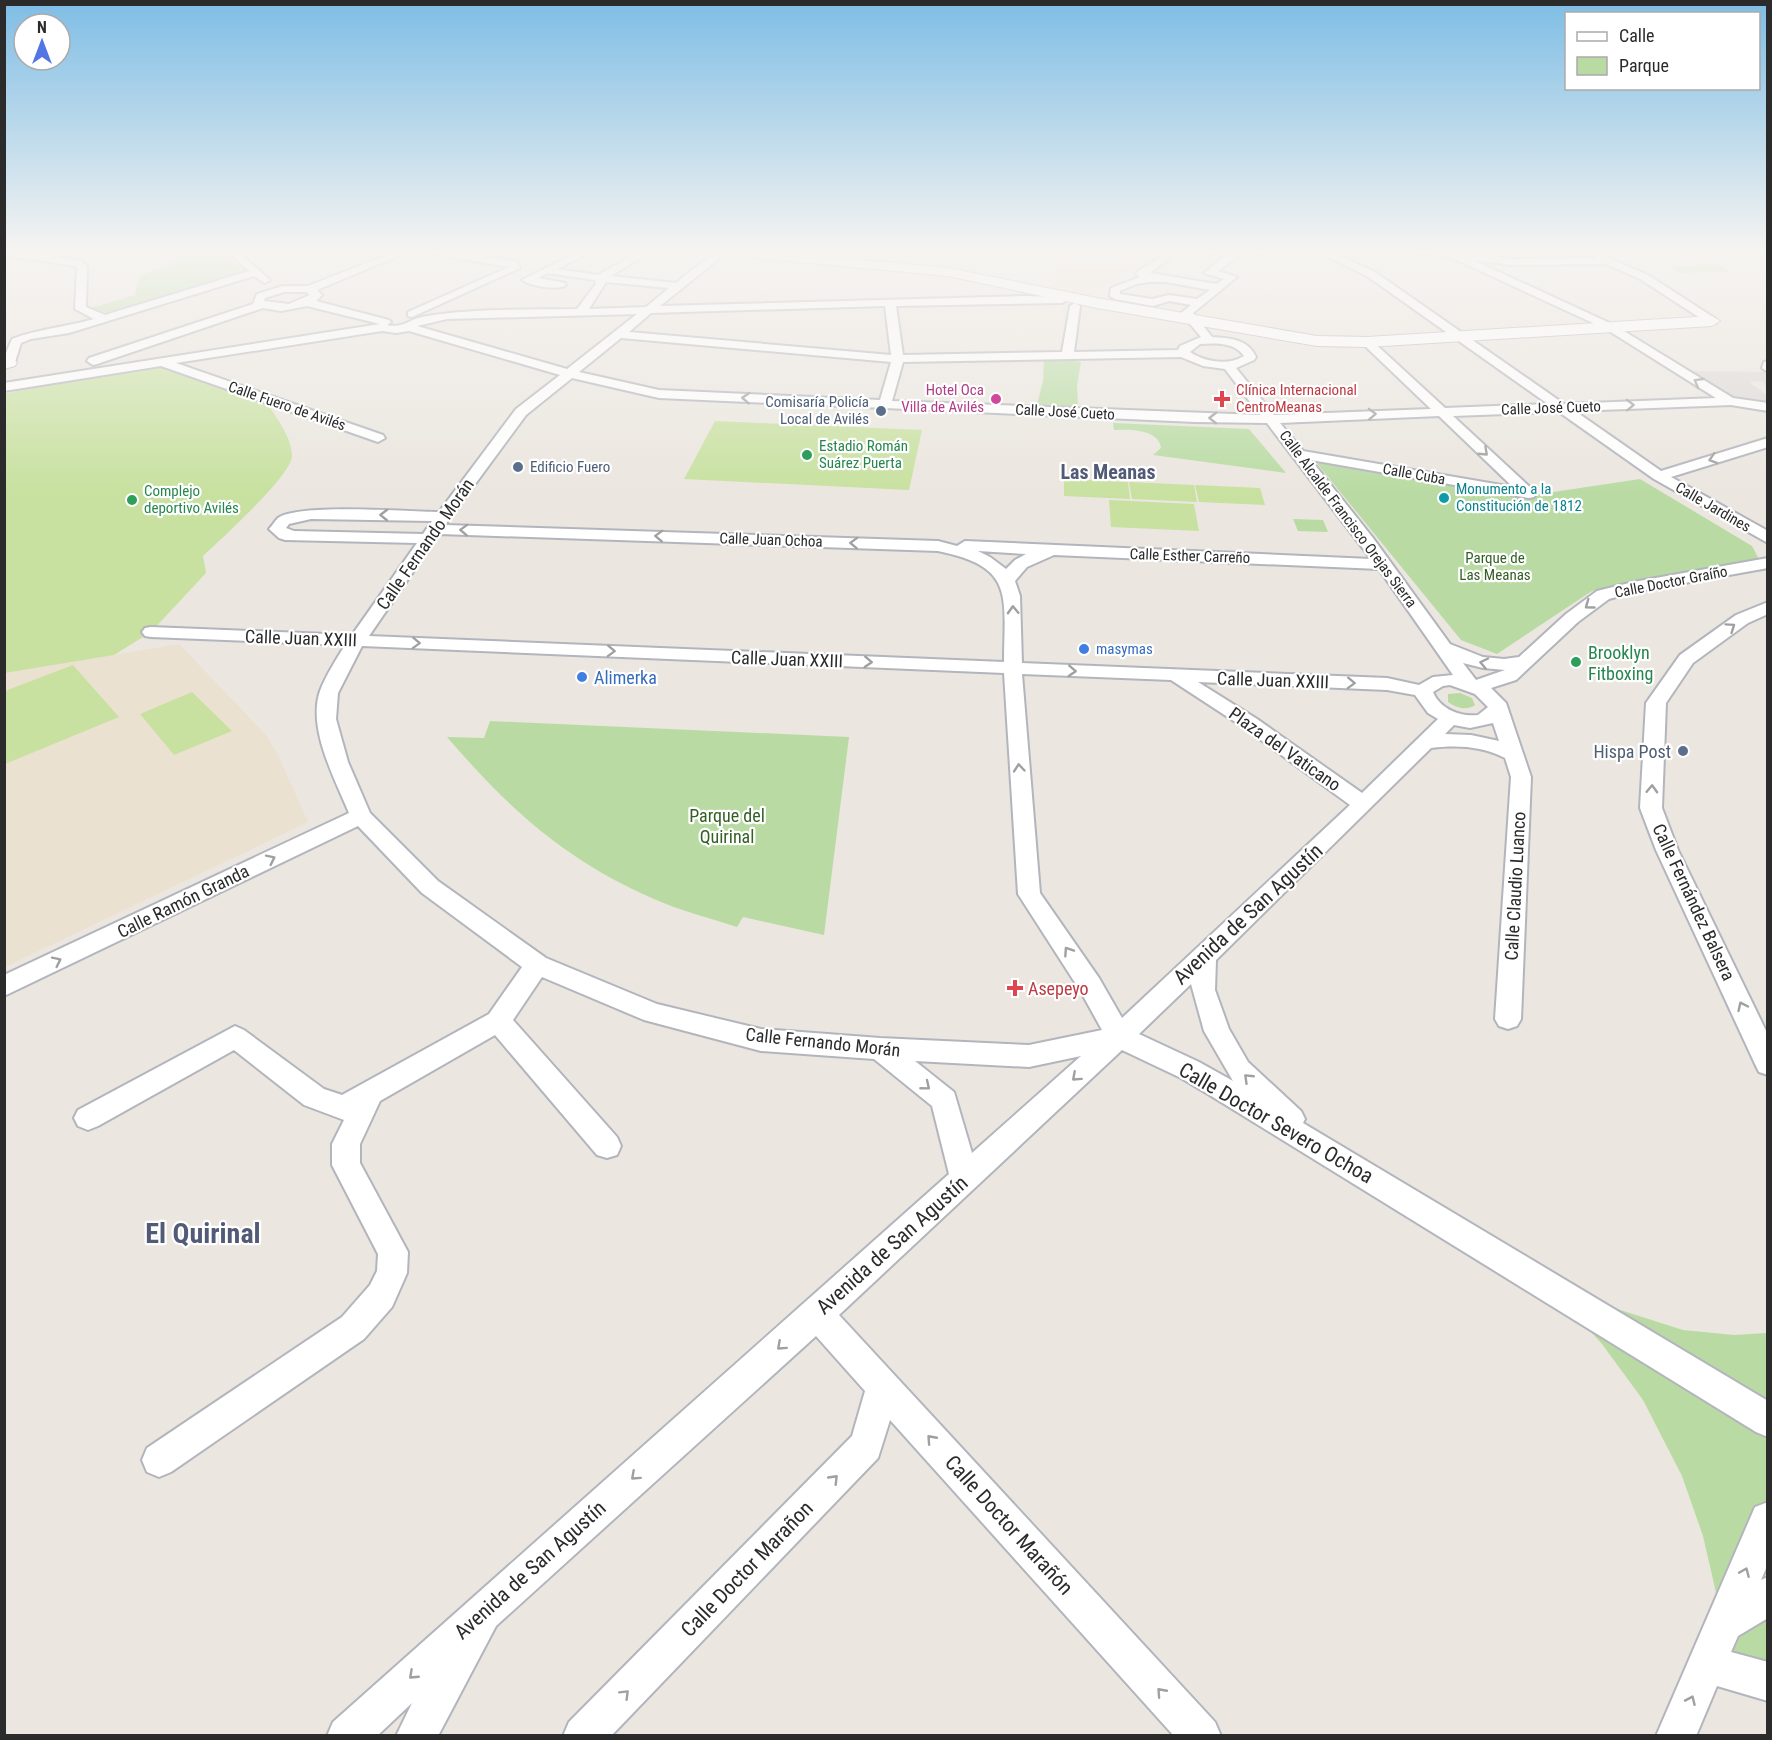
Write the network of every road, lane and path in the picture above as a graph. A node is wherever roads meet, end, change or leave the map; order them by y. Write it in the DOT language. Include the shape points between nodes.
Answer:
graph roads {
  1 [pos="68,330"];
  2 [pos="187,330"];
  3 [pos="354,330"];
  4 [pos="436,330"];
  5 [pos="623,330"];
  6 [pos="894,330"];
  7 [pos="1067,330"];
  8 [pos="1201,330"];
  9 [pos="1253,330"];
  10 [pos="1454,330"];
  11 [pos="1563,330"];
  12 [pos="1615,330"];
  13 [pos="618,334"];
  14 [pos="1464,337"];
  15 [pos="1209,340"];
  16 [pos="1367,342"];
  17 [pos="125,351"];
  18 [pos="1184,353"];
  19 [pos="1067,356"];
  20 [pos="898,359"];
  21 [pos="7,363"];
  22 [pos="162,363"];
  23 [pos="1227,364"];
  24 [pos="124,368"];
  25 [pos="570,373"];
  26 [pos="11,386"];
  27 [pos="1731,401"];
  28 [pos="885,404"];
  29 [pos="1563,407"];
  30 [pos="1767,407"];
  31 [pos="1441,412"];
  32 [pos="1767,416"];
  33 [pos="1272,418"];
  34 [pos="378,438"];
  35 [pos="1767,442"];
  36 [pos="1298,454"];
  37 [pos="1659,476"];
  38 [pos="435,528"];
  39 [pos="1767,538"];
  40 [pos="938,546"];
  41 [pos="1053,550"];
  42 [pos="1767,563"];
  43 [pos="1384,564"];
  44 [pos="1008,580"];
  45 [pos="1767,607"];
  46 [pos="151,632"];
  47 [pos="357,640"];
  48 [pos="1443,648"];
  49 [pos="1526,660"];
  50 [pos="1014,668"];
  51 [pos="1177,676"];
  52 [pos="1472,685"];
  53 [pos="1429,686"];
  54 [pos="1497,708"];
  55 [pos="1458,719"];
  56 [pos="1425,742"];
  57 [pos="1514,754"];
  58 [pos="1363,804"];
  59 [pos="361,816"];
  60 [pos="1203,958"];
  61 [pos="537,965"];
  62 [pos="4,986"];
  63 [pos="1508,1019"];
  64 [pos="498,1021"];
  65 [pos="1119,1037"];
  66 [pos="880,1049"];
  67 [pos="1767,1061"];
  68 [pos="370,1094"];
  69 [pos="88,1118"];
  70 [pos="607,1146"];
  71 [pos="1320,1147"];
  72 [pos="965,1178"];
  73 [pos="817,1314"];
  74 [pos="883,1386"];
  75 [pos="1767,1420"];
  76 [pos="159,1460"];
  77 [pos="1767,1520"];
  78 [pos="1767,1596"];
  79 [pos="487,1608"];
  80 [pos="1723,1623"];
  81 [pos="1707,1664"];
  82 [pos="1767,1682"];
  83 [pos="347,1736"];
  84 [pos="416,1736"];
  85 [pos="583,1736"];
  86 [pos="1201,1736"];
  87 [pos="1676,1736"];
  1 -- 21 [label="street" via="16,341"];
  2 -- 17 [label="street"];
  3 -- 22 [label="street, Calle Fuero de Avilés"];
  4 -- 25 [label="street, Calle José Cueto"];
  5 -- 13 [label="street, Calle Fernando Morán"];
  6 -- 20 [label="street"];
  7 -- 19 [label="street"];
  8 -- 15 [label="street"];
  9 -- 16 [label="street" via="1317,341"];
  10 -- 14 [label="street, Calle Jardines"];
  11 -- 14 [label="street"];
  27 -- 12 [label="street, one-way"];
  13 -- 20 [label="street"];
  13 -- 25 [label="street, Calle Fernando Morán"];
  14 -- 16 [label="street"];
  14 -- 29 [label="street, Calle Jardines"];
  15 -- 18 [label="street" via="1188,344"];
  15 -- 23 [label="street" via="1234,343 1249,351 1246,360"];
  16 -- 31 [label="street"];
  17 -- 24 [label="street" via="103,364"];
  17 -- 26 [label="street"];
  18 -- 19 [label="street"];
  18 -- 23 [label="street" via="1202,362"];
  19 -- 20 [label="street"];
  20 -- 28 [label="street"];
  22 -- 24 [label="street, Calle Fuero de Avilés"];
  22 -- 34 [label="street, Calle Fuero de Avilés"];
  23 -- 33 [label="street, Calle Alcalde Francisco Orejas Sierra"];
  24 -- 26 [label="street, Calle Fuero de Avilés"];
  28 -- 25 [label="street, Calle José Cueto, one-way" via="659,393"];
  25 -- 38 [label="street, Calle Fernando Morán" via="521,412"];
  29 -- 27 [label="street, Calle José Cueto, one-way"];
  27 -- 30 [label="street"];
  27 -- 32 [label="street"];
  33 -- 28 [label="street, Calle José Cueto, one-way"];
  29 -- 31 [label="street, Calle José Cueto"];
  29 -- 37 [label="street, Calle Jardines"];
  33 -- 31 [label="street, Calle José Cueto, one-way"];
  31 -- 36 [label="street, Calle Cuba, one-way" via="1529,494"];
  33 -- 36 [label="street, Calle Alcalde Francisco Orejas Sierra"];
  35 -- 37 [label="street, one-way"];
  36 -- 43 [label="street, Calle Alcalde Francisco Orejas Sierra"];
  37 -- 39 [label="street, Calle Jardines"];
  38 -- 38 [label="street, one-way" via="311,514 284,520 278,529 294,536"];
  40 -- 38 [label="street, Calle Juan Ochoa, one-way"];
  38 -- 47 [label="street, Calle Fernando Morán"];
  40 -- 41 [label="street"];
  40 -- 44 [label="street, Calle Juan Ochoa" via="976,556 996,567"];
  41 -- 43 [label="street, Calle Esther Carreño"];
  41 -- 44 [label="street, Calle Esther Carreño" via="1019,563"];
  42 -- 49 [label="street, Calle Doctor Graíño, one-way" via="1603,595"];
  43 -- 48 [label="street, Calle Alcalde Francisco Orejas Sierra"];
  50 -- 44 [label="street, one-way" via="1013,605"];
  67 -- 45 [label="street, Calle Fernández Balsera, one-way" via="1651,808 1656,703 1686,659 1742,619"];
  46 -- 47 [label="street, Calle Juan XXIII"];
  47 -- 50 [label="street, Calle Juan XXIII, one-way"];
  47 -- 59 [label="street, Calle Fernando Morán" via="329,693 326,719 338,762"];
  49 -- 48 [label="street, one-way" via="1499,665 1458,656"];
  48 -- 52 [label="street, Calle Alcalde Francisco Orejas Sierra"];
  48 -- 53 [label="street" via="1448,663"];
  49 -- 52 [label="street, Calle Doctor Graíño" via="1509,676"];
  50 -- 51 [label="street, Calle Juan XXIII, one-way"];
  65 -- 50 [label="street, one-way" via="1090,984 1029,894"];
  51 -- 53 [label="street, Calle Juan XXIII, one-way"];
  51 -- 58 [label="street, Plaza del Vaticano"];
  52 -- 53 [label="street, Calle Juan XXIII"];
  52 -- 54 [label="street, Calle Alcalde Francisco Orejas Sierra" via="1492,698"];
  53 -- 55 [label="street" via="1424,700 1432,709"];
  54 -- 55 [label="street" via="1488,719"];
  54 -- 57 [label="street, Calle Claudio Luanco"];
  55 -- 56 [label="street, Avenida de San Agustín"];
  55 -- 57 [label="street" via="1495,738"];
  56 -- 57 [label="street" via="1477,741"];
  56 -- 58 [label="street, Avenida de San Agustín"];
  57 -- 63 [label="street, Calle Claudio Luanco" via="1521,777"];
  58 -- 60 [label="street, Avenida de San Agustín"];
  59 -- 61 [label="street, Calle Fernando Morán" via="430,887"];
  62 -- 59 [label="street, Calle Ramón Granda, one-way"];
  60 -- 65 [label="street, Avenida de San Agustín"];
  71 -- 60 [label="street, one-way" via="1239,1070 1217,1031 1203,990"];
  61 -- 64 [label="street"];
  61 -- 66 [label="street, Calle Fernando Morán" via="653,1013 760,1040"];
  64 -- 68 [label="street"];
  64 -- 70 [label="street"];
  65 -- 66 [label="street, Calle Fernando Morán" via="1029,1056"];
  65 -- 71 [label="street, Calle Doctor Severo Ochoa" via="1190,1070"];
  65 -- 72 [label="street, Avenida de San Agustín, one-way"];
  66 -- 72 [label="street, one-way" via="944,1100"];
  68 -- 69 [label="street" via="344,1108 314,1097 235,1037"];
  68 -- 76 [label="street" via="346,1144 346,1165 393,1252 392,1273 381,1296 353,1328"];
  71 -- 75 [label="street, Calle Doctor Severo Ochoa"];
  72 -- 73 [label="street, Avenida de San Agustín"];
  73 -- 74 [label="street, Calle Doctor Marañón"];
  73 -- 79 [label="street, Avenida de San Agustín, one-way"];
  85 -- 74 [label="street, Calle Doctor Marañon, one-way" via="866,1446"];
  86 -- 74 [label="street, Calle Doctor Marañón, one-way"];
  80 -- 77 [label="street, one-way"];
  78 -- 80 [label="street"];
  79 -- 83 [label="street, Avenida de San Agustín, one-way"];
  79 -- 84 [label="street"];
  80 -- 81 [label="street"];
  81 -- 82 [label="street"];
  87 -- 81 [label="street, one-way"];
}
